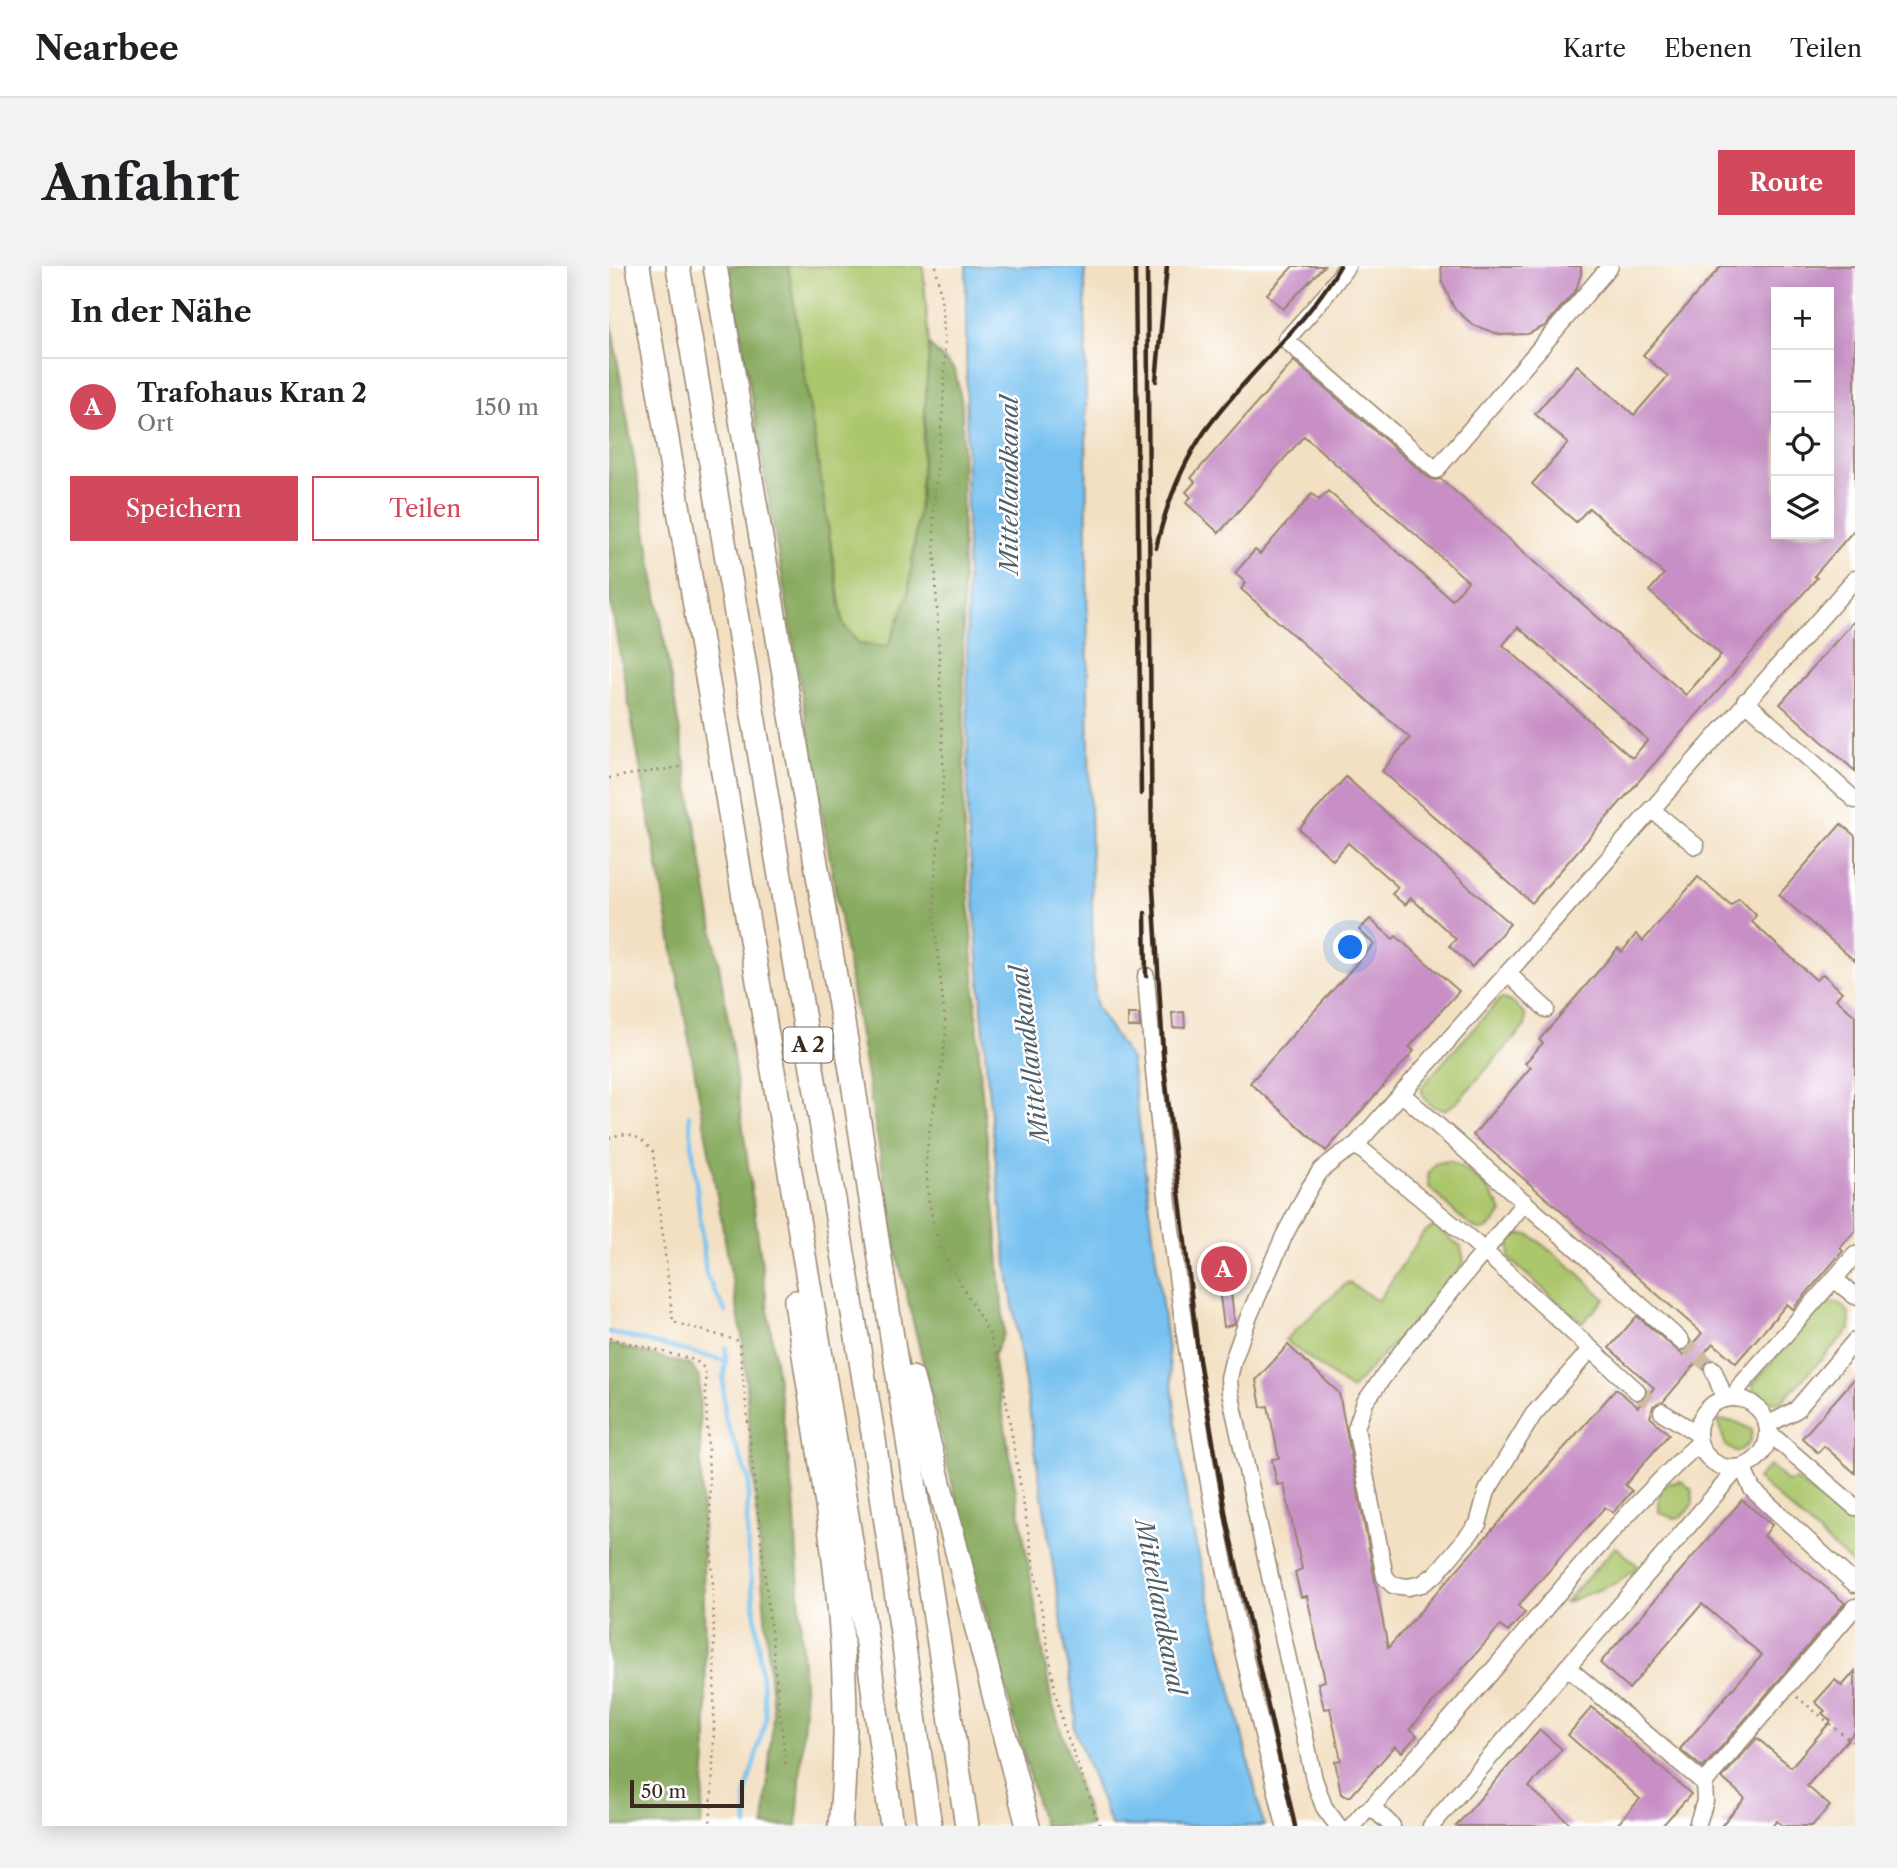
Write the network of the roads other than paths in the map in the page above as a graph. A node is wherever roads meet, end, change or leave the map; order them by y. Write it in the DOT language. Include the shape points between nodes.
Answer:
graph roads {
  1 [pos="638,266"];
  2 [pos="678,266"];
  3 [pos="715,266"];
  4 [pos="1347,266"];
  5 [pos="1610,266"];
  6 [pos="1855,579"];
  7 [pos="1745,702"];
  8 [pos="1855,800"];
  9 [pos="1651,809"];
  10 [pos="1696,846"];
  11 [pos="1507,974"];
  12 [pos="1146,976"];
  13 [pos="1546,1009"];
  14 [pos="852,1076"];
  15 [pos="1401,1093"];
  16 [pos="779,1103"];
  17 [pos="1356,1145"];
  18 [pos="1525,1202"];
  19 [pos="1483,1251"];
  20 [pos="1855,1255"];
  21 [pos="1834,1279"];
  22 [pos="1855,1296"];
  23 [pos="1681,1341"];
  24 [pos="1855,1341"];
  25 [pos="1591,1349"];
  26 [pos="1713,1369"];
  27 [pos="1637,1391"];
  28 [pos="1729,1399"];
  29 [pos="1662,1412"];
  30 [pos="1768,1429"];
  31 [pos="1699,1439"];
  32 [pos="1740,1468"];
  33 [pos="1855,1494"];
  34 [pos="1855,1507"];
  35 [pos="1855,1584"];
  36 [pos="1855,1607"];
  37 [pos="1567,1667"];
  38 [pos="1704,1783"];
  39 [pos="1372,1807"];
  40 [pos="840,1826"];
  41 [pos="892,1826"];
  42 [pos="930,1826"];
  43 [pos="967,1826"];
  44 [pos="1028,1826"];
  45 [pos="1285,1826"];
  46 [pos="1338,1826"];
  47 [pos="1352,1826"];
  48 [pos="1392,1826"];
  49 [pos="1431,1826"];
  50 [pos="1697,1826"];
  1 -- 16 [label="highway, A 2"];
  2 -- 42 [label="highway, A 2" via="873,1433"];
  3 -- 14 [label="highway"];
  4 -- 5 [label="lane" via="1286,340 1436,470"];
  6 -- 7 [label="lane"];
  7 -- 8 [label="lane"];
  7 -- 9 [label="lane"];
  9 -- 10 [label="lane"];
  9 -- 11 [label="lane"];
  11 -- 13 [label="lane"];
  11 -- 15 [label="lane"];
  12 -- 45 [label="lane" via="1188,1362 1216,1524"];
  14 -- 43 [label="highway"];
  14 -- 44 [label="highway" via="914,1388"];
  15 -- 17 [label="lane"];
  15 -- 18 [label="lane"];
  16 -- 40 [label="highway" via="789,1254 838,1593 846,1693"];
  16 -- 41 [label="highway, A 2" via="864,1623"];
  17 -- 19 [label="lane"];
  17 -- 46 [label="lane" via="1321,1170 1310,1187 1254,1306 1229,1378 1314,1779 1324,1807"];
  18 -- 19 [label="lane"];
  18 -- 23 [label="lane"];
  19 -- 25 [label="lane"];
  19 -- 25 [label="lane" via="1365,1402 1356,1428 1385,1577 1394,1585 1422,1584 1436,1574 1478,1524 1487,1491 1532,1415"];
  20 -- 21 [label="lane"];
  21 -- 22 [label="lane"];
  21 -- 28 [label="lane"];
  24 -- 30 [label="lane" via="1796,1410"];
  25 -- 27 [label="lane"];
  26 -- 28 [label="lane"];
  28 -- 30 [label="lane" via="1752,1404"];
  28 -- 31 [label="lane" via="1706,1412"];
  29 -- 31 [label="lane"];
  30 -- 32 [label="lane" via="1760,1456"];
  30 -- 33 [label="lane" via="1797,1442"];
  30 -- 34 [label="lane"];
  31 -- 32 [label="lane" via="1710,1461"];
  31 -- 39 [label="lane" via="1574,1573"];
  32 -- 35 [label="lane" via="1752,1489"];
  32 -- 37 [label="lane"];
  36 -- 38 [label="lane"];
  37 -- 38 [label="lane"];
  37 -- 49 [label="lane"];
  38 -- 50 [label="lane" via="1705,1801"];
  39 -- 47 [label="lane"];
  39 -- 48 [label="lane"];
}
